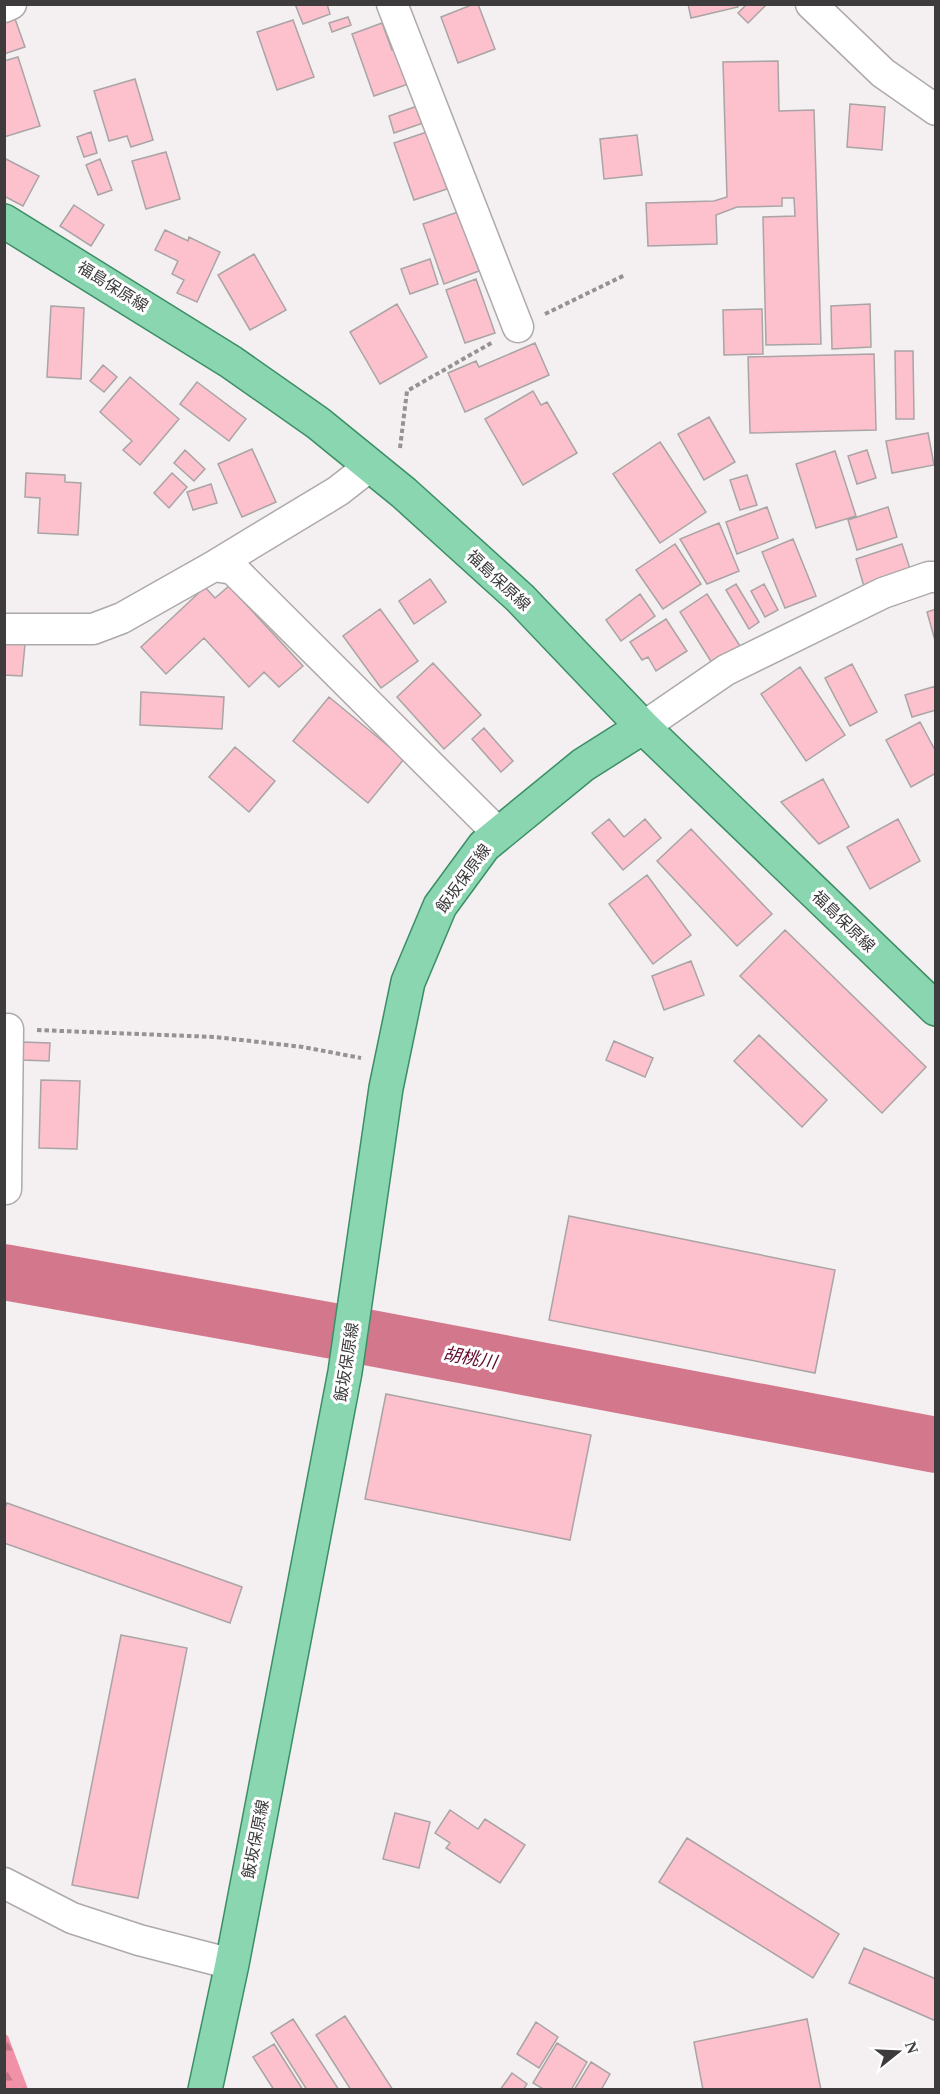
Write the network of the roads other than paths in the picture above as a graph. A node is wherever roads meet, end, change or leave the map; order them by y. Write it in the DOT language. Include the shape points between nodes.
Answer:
graph roads {
  1 [pos="11,4"];
  2 [pos="392,4"];
  3 [pos="811,4"];
  4 [pos="4,7"];
  5 [pos="936,110"];
  6 [pos="4,221"];
  7 [pos="518,327"];
  8 [pos="378,473"];
  9 [pos="214,566"];
  10 [pos="936,577"];
  11 [pos="4,629"];
  12 [pos="643,727"];
  13 [pos="498,833"];
  14 [pos="936,1009"];
  15 [pos="12,1029"];
  16 [pos="6,1189"];
  17 [pos="4,1883"];
  18 [pos="231,1964"];
  19 [pos="205,2090"];
  1 -- 4 [label="street"];
  2 -- 7 [label="street"];
  3 -- 5 [label="street" via="883,73"];
  6 -- 8 [label="main road, 福島保原線" via="231,362 318,423"];
  8 -- 9 [label="street" via="338,491"];
  8 -- 12 [label="main road, 福島保原線" via="520,598"];
  9 -- 11 [label="street" via="122,618 93,629"];
  9 -- 13 [label="street" via="232,569"];
  10 -- 12 [label="street" via="882,592 726,670"];
  12 -- 13 [label="main road, 飯坂保原線" via="583,765"];
  12 -- 14 [label="main road, 福島保原線"];
  13 -- 18 [label="main road, 飯坂保原線" via="440,906 408,982 391,1064 345,1372"];
  15 -- 16 [label="street"];
  17 -- 18 [label="street" via="72,1917 139,1940"];
  18 -- 19 [label="main road, 飯坂保原線"];
}
